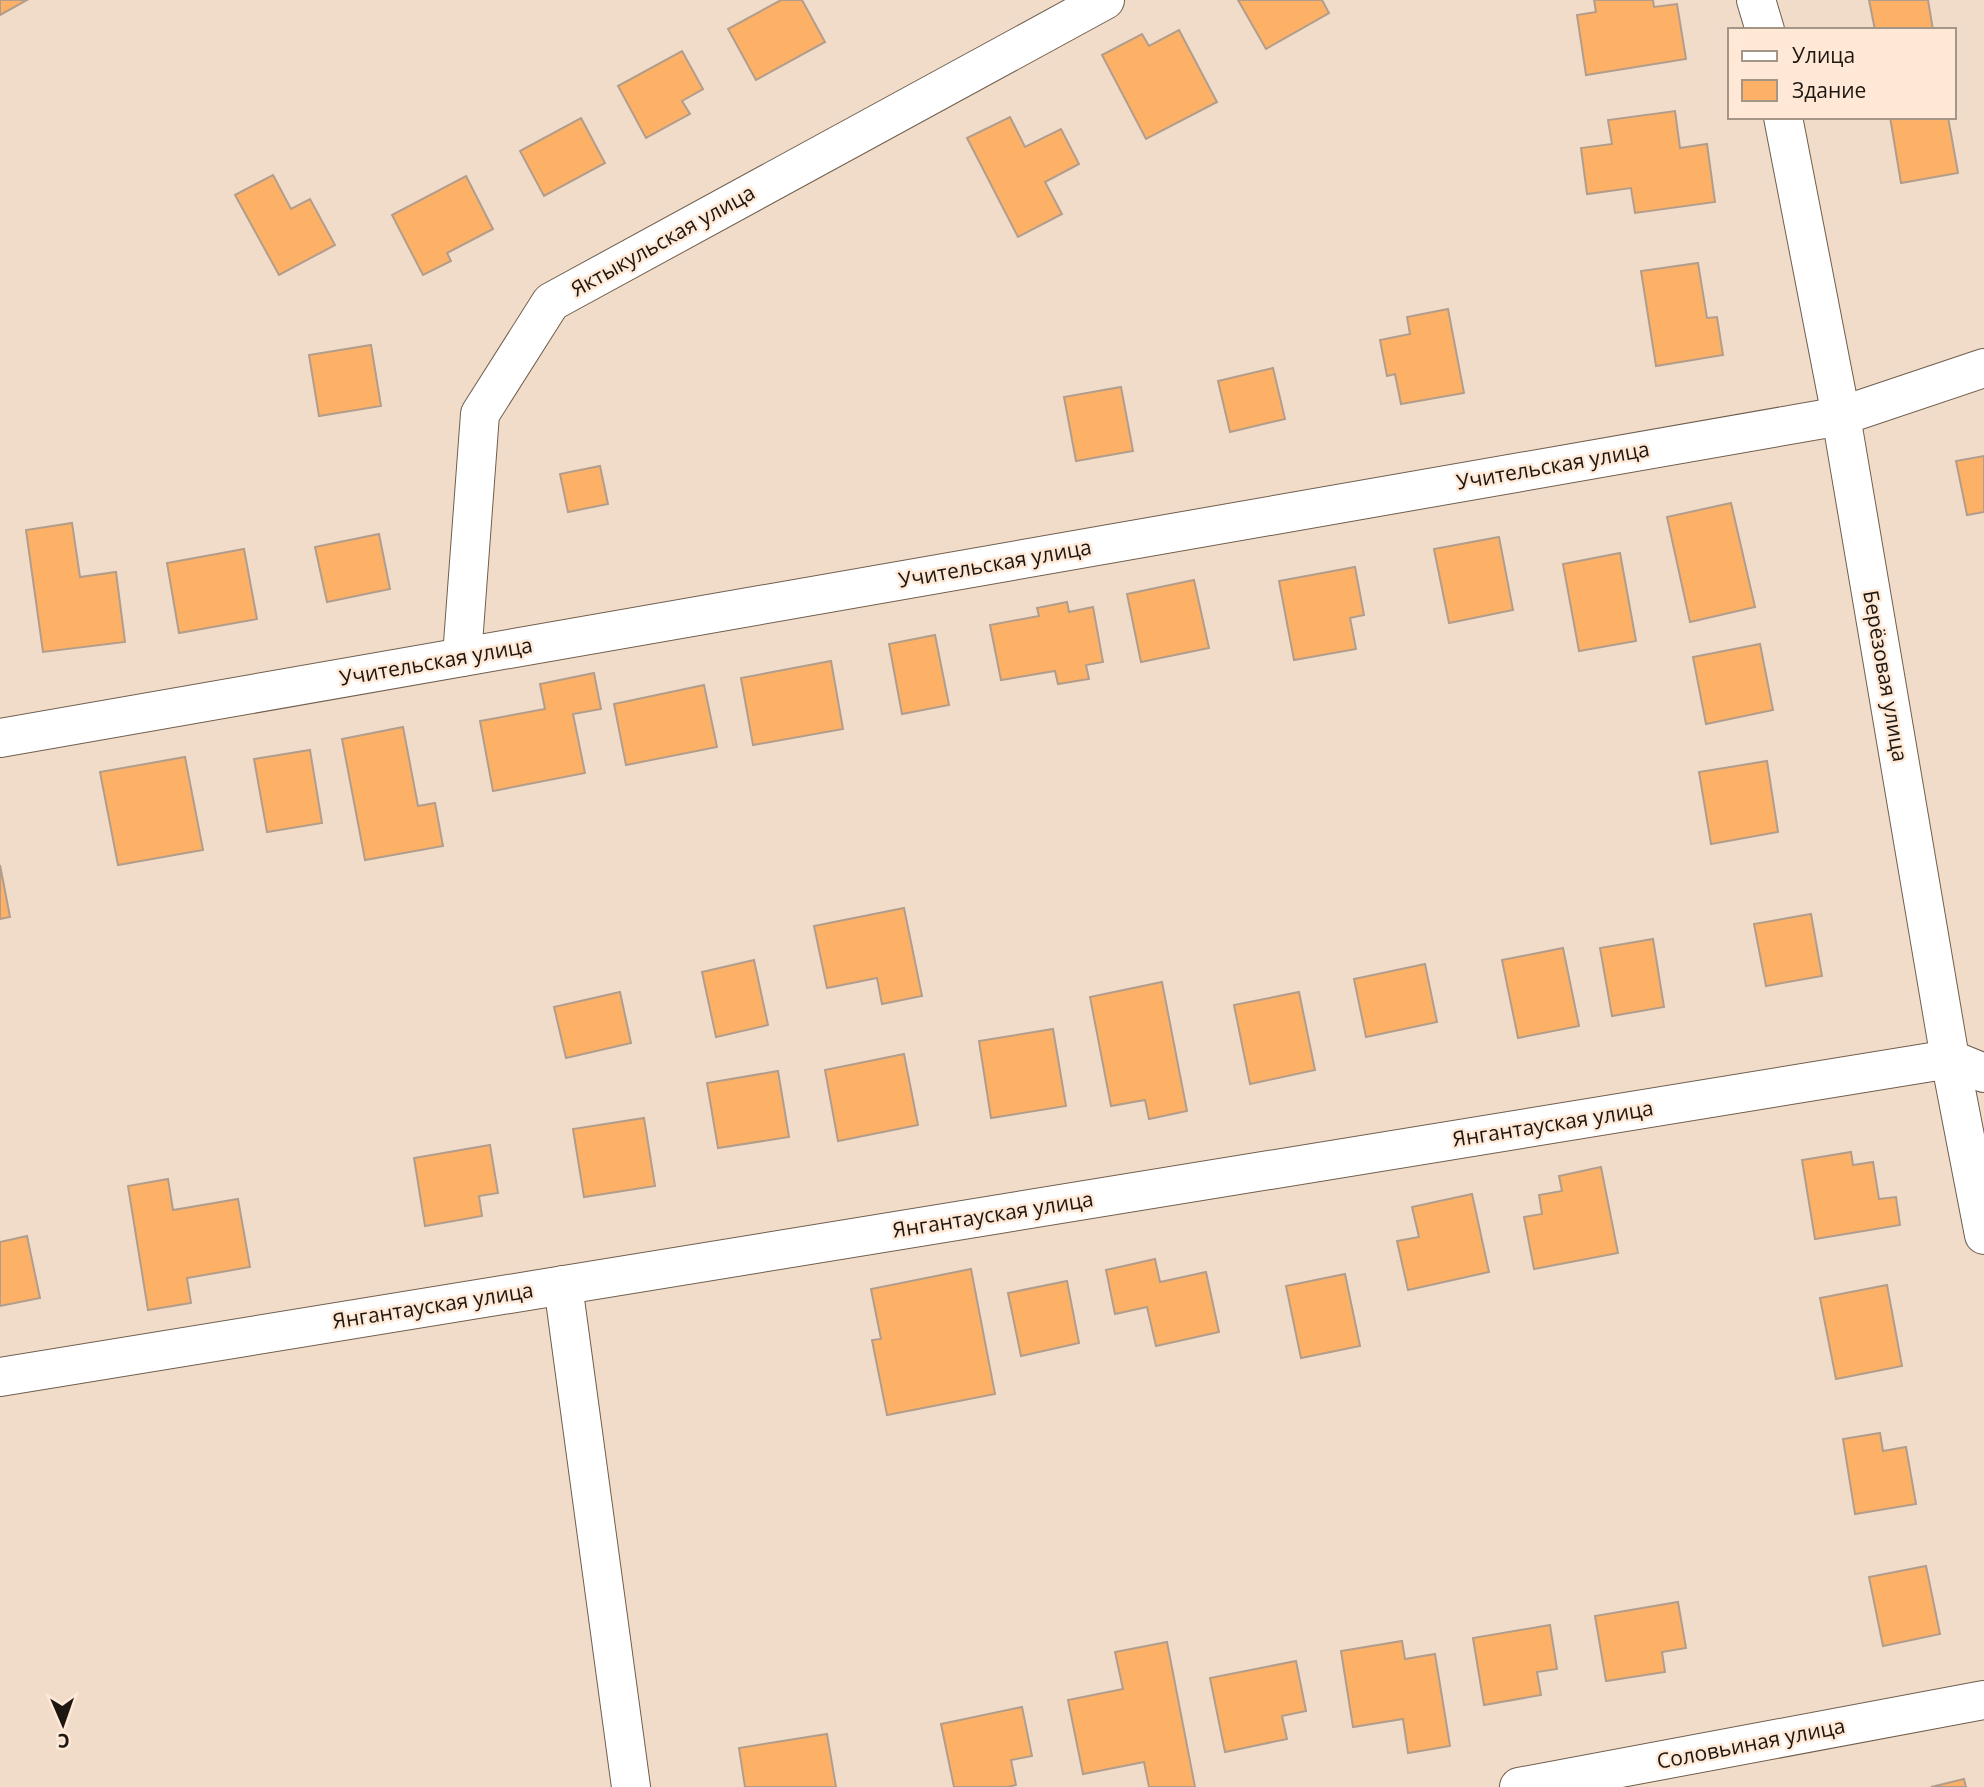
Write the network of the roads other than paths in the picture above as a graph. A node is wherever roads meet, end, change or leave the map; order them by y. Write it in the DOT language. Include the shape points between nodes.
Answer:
graph roads {
  1 [pos="1105,0"];
  2 [pos="1756,0"];
  3 [pos="1764,28"];
  4 [pos="1783,119"];
  5 [pos="1984,368"];
  6 [pos="1841,415"];
  7 [pos="462,657"];
  8 [pos="0,738"];
  9 [pos="1967,1066"];
  10 [pos="1984,1235"];
  11 [pos="563,1285"];
  12 [pos="0,1377"];
  13 [pos="1984,1700"];
  14 [pos="631,1787"];
  15 [pos="1519,1787"];
  1 -- 7 [label="street, Яктыкульская улица" via="551,302 480,414"];
  2 -- 3 [label="street"];
  4 -- 6 [label="street, Берёзовая улица"];
  5 -- 6 [label="street, Учительская улица"];
  6 -- 7 [label="street, Учительская улица"];
  6 -- 9 [label="street, Берёзовая улица"];
  7 -- 8 [label="street, Учительская улица"];
  9 -- 10 [label="street, Берёзовая улица"];
  9 -- 11 [label="street, Янгантауская улица"];
  11 -- 12 [label="street, Янгантауская улица"];
  11 -- 14 [label="street"];
  13 -- 15 [label="street, Соловьиная улица"];
}
